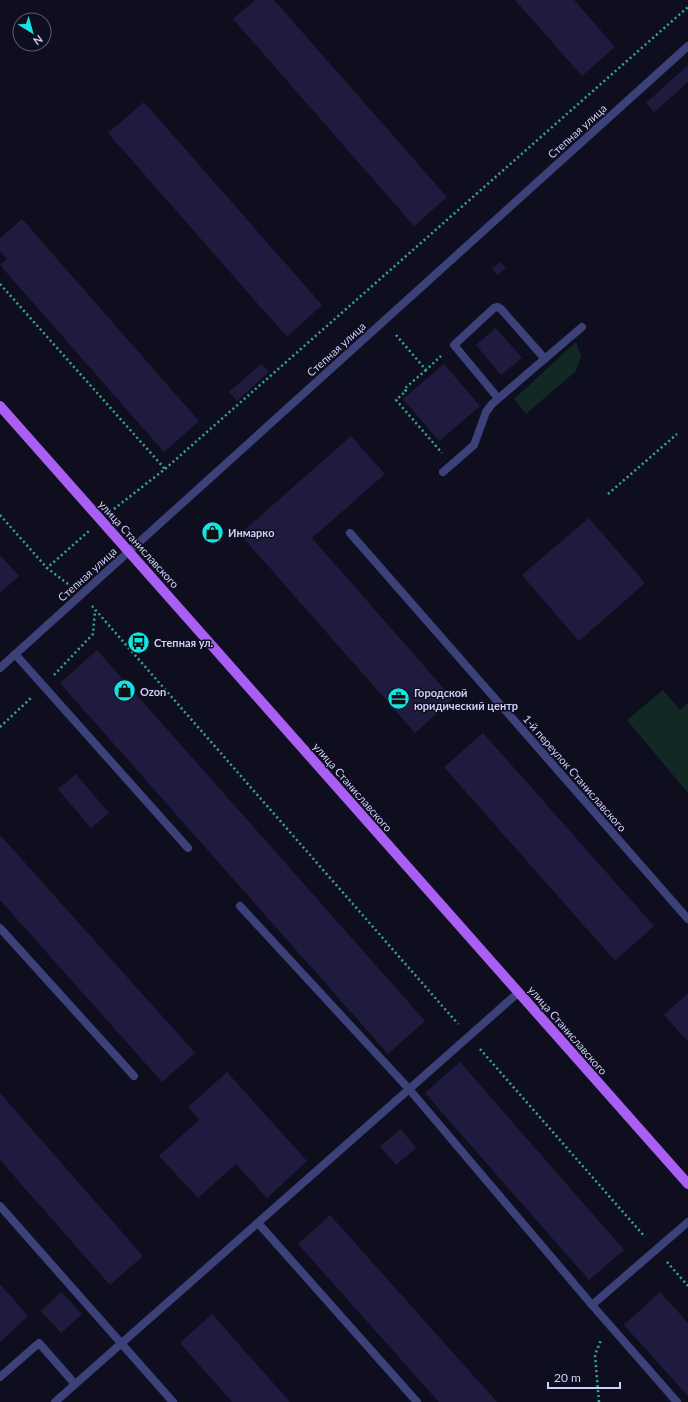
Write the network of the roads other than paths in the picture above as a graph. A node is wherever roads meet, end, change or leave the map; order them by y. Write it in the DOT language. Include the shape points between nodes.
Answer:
graph roads {
  1 [pos="688,46"];
  2 [pos="582,327"];
  3 [pos="545,359"];
  4 [pos="498,398"];
  5 [pos="0,406"];
  6 [pos="443,472"];
  7 [pos="350,533"];
  8 [pos="129,550"];
  9 [pos="15,654"];
  10 [pos="0,668"];
  11 [pos="188,848"];
  12 [pos="240,906"];
  13 [pos="688,919"];
  14 [pos="0,928"];
  15 [pos="519,992"];
  16 [pos="134,1076"];
  17 [pos="409,1089"];
  18 [pos="688,1184"];
  19 [pos="0,1206"];
  20 [pos="688,1222"];
  21 [pos="258,1223"];
  22 [pos="592,1306"];
  23 [pos="121,1344"];
  24 [pos="0,1377"];
  25 [pos="75,1384"];
  26 [pos="54,1402"];
  27 [pos="173,1402"];
  28 [pos="417,1402"];
  29 [pos="677,1402"];
  1 -- 8 [label="street, Степная улица"];
  2 -- 3 [label="street"];
  3 -- 4 [label="street"];
  3 -- 4 [label="street" via="498,307 494,308 455,341 454,346"];
  4 -- 6 [label="street" via="486,412 474,445"];
  5 -- 8 [label="main road, улица Станиславского"];
  7 -- 13 [label="street, 1-й переулок Станиславского"];
  8 -- 9 [label="street, Степная улица"];
  8 -- 15 [label="main road, улица Станиславского"];
  9 -- 10 [label="street, Степная улица"];
  9 -- 11 [label="street"];
  12 -- 17 [label="street"];
  14 -- 16 [label="street"];
  15 -- 17 [label="street"];
  15 -- 18 [label="main road, улица Станиславского"];
  17 -- 21 [label="street"];
  17 -- 22 [label="street"];
  19 -- 23 [label="street"];
  20 -- 22 [label="street"];
  21 -- 23 [label="street"];
  21 -- 28 [label="street"];
  22 -- 29 [label="street"];
  23 -- 25 [label="street"];
  23 -- 27 [label="street"];
  24 -- 25 [label="street" via="39,1343"];
  25 -- 26 [label="street"];
}
